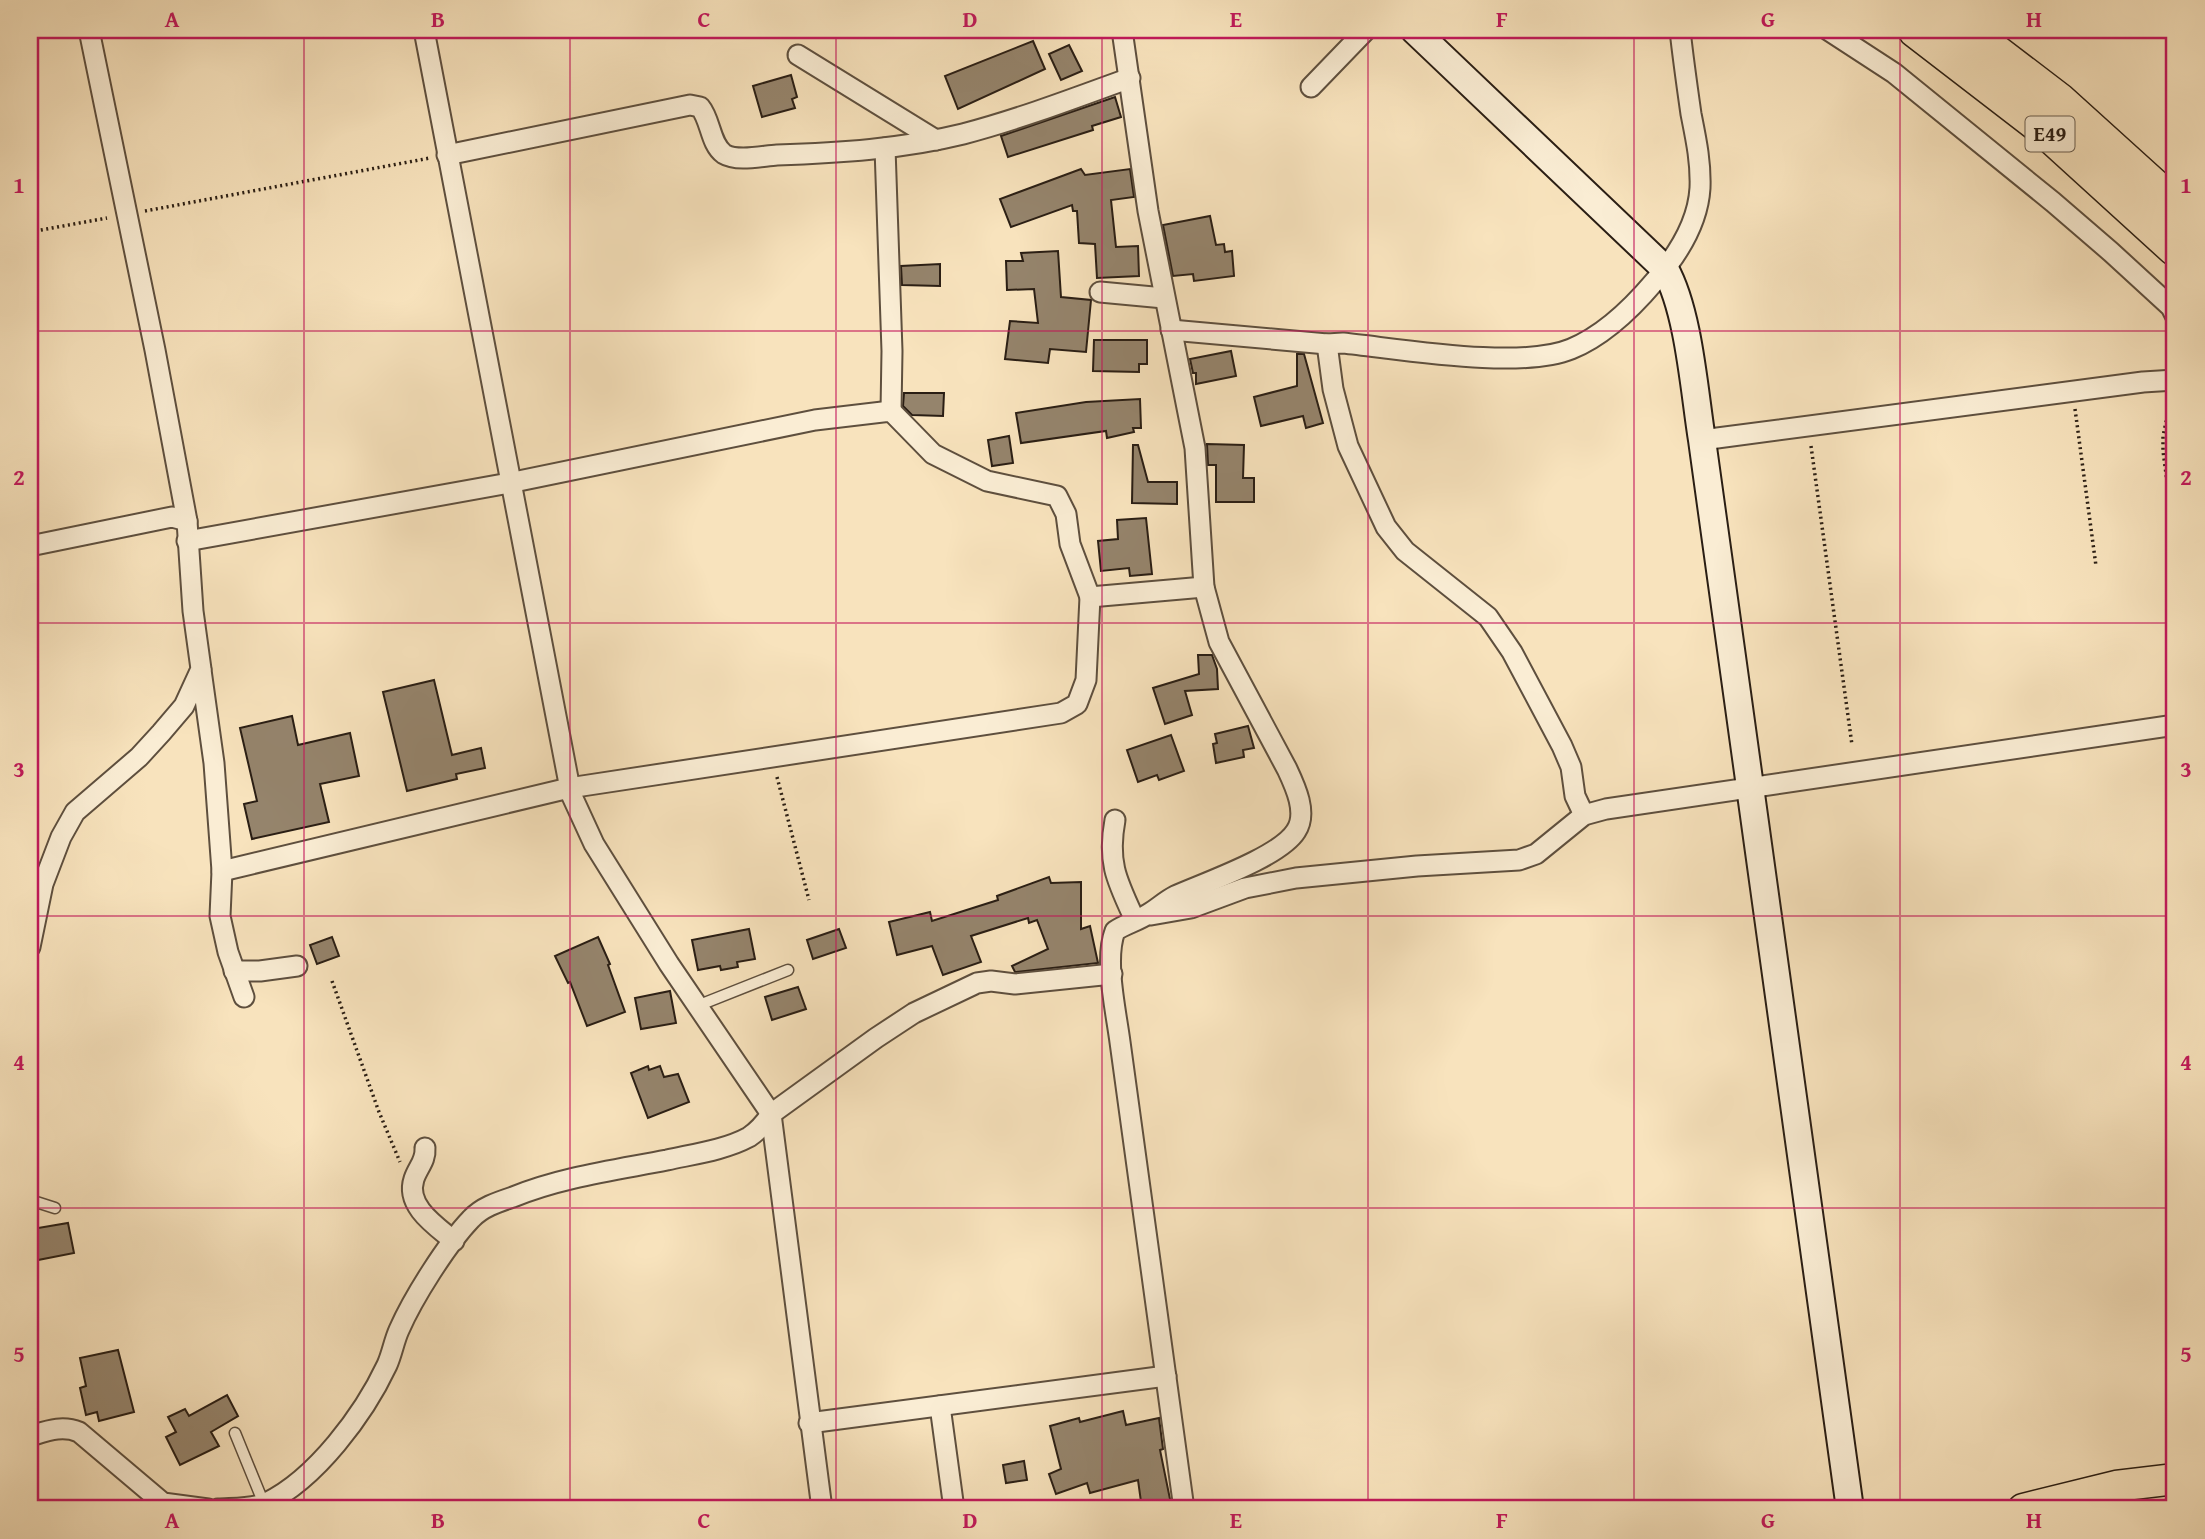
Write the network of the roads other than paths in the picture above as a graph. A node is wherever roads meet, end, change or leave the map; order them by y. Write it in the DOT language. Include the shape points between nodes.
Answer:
graph roads {
  1 [pos="89,30"];
  2 [pos="424,30"];
  3 [pos="1122,30"];
  4 [pos="1366,30"];
  5 [pos="1414,30"];
  6 [pos="1680,30"];
  7 [pos="1828,30"];
  8 [pos="1916,30"];
  9 [pos="1966,30"];
  10 [pos="798,55"];
  11 [pos="1130,78"];
  12 [pos="1311,87"];
  13 [pos="936,139"];
  14 [pos="885,148"];
  15 [pos="447,155"];
  16 [pos="2175,205"];
  17 [pos="2175,248"];
  18 [pos="1665,269"];
  19 [pos="1100,292"];
  20 [pos="1164,298"];
  21 [pos="2175,315"];
  22 [pos="1171,330"];
  23 [pos="1327,344"];
  24 [pos="2173,380"];
  25 [pos="891,411"];
  26 [pos="1702,440"];
  27 [pos="509,483"];
  28 [pos="187,521"];
  29 [pos="187,541"];
  30 [pos="30,546"];
  31 [pos="1204,587"];
  32 [pos="1090,597"];
  33 [pos="201,668"];
  34 [pos="2175,725"];
  35 [pos="1750,787"];
  36 [pos="569,788"];
  37 [pos="1584,815"];
  38 [pos="1115,820"];
  39 [pos="222,871"];
  40 [pos="1140,918"];
  41 [pos="30,947"];
  42 [pos="296,966"];
  43 [pos="788,970"];
  44 [pos="234,971"];
  45 [pos="1112,974"];
  46 [pos="244,997"];
  47 [pos="697,1006"];
  48 [pos="771,1114"];
  49 [pos="425,1148"];
  50 [pos="30,1200"];
  51 [pos="55,1208"];
  52 [pos="454,1241"];
  53 [pos="1166,1376"];
  54 [pos="940,1406"];
  55 [pos="809,1423"];
  56 [pos="235,1433"];
  57 [pos="30,1436"];
  58 [pos="2175,1479"];
  59 [pos="2120,1498"];
  60 [pos="264,1504"];
  61 [pos="163,1506"];
  62 [pos="208,1509"];
  63 [pos="218,1509"];
  64 [pos="822,1509"];
  65 [pos="954,1509"];
  66 [pos="1184,1509"];
  67 [pos="1850,1509"];
  68 [pos="2023,1509"];
  1 -- 28 [label="street"];
  2 -- 15 [label="street"];
  3 -- 11 [label="street"];
  4 -- 12 [label="street"];
  5 -- 18 [label="street"];
  6 -- 18 [label="street" via="1699,149 1700,190 1679,250"];
  7 -- 21 [label="street" via="1894,73 2053,202"];
  8 -- 17 [label="highway, E49" via="2042,127"];
  9 -- 16 [label="highway, E49" via="2059,102"];
  10 -- 13 [label="street"];
  11 -- 13 [label="street" via="1040,110"];
  11 -- 20 [label="street"];
  13 -- 14 [label="street"];
  14 -- 15 [label="street" via="732,158 717,148 701,107 690,105"];
  14 -- 25 [label="street"];
  15 -- 27 [label="street"];
  18 -- 23 [label="street" via="1608,326 1583,343 1556,353 1522,358"];
  18 -- 26 [label="street" via="1682,314"];
  19 -- 20 [label="street"];
  20 -- 22 [label="street"];
  22 -- 23 [label="street"];
  22 -- 31 [label="street" via="1195,448"];
  23 -- 37 [label="street" via="1348,446 1386,527 1405,551 1488,617 1562,746"];
  24 -- 26 [label="street"];
  25 -- 27 [label="street" via="816,420"];
  25 -- 32 [label="street" via="933,454 987,481 1057,496"];
  26 -- 35 [label="street"];
  27 -- 29 [label="street"];
  27 -- 36 [label="street"];
  28 -- 29 [label="street"];
  28 -- 30 [label="street" via="172,517"];
  29 -- 33 [label="street"];
  31 -- 32 [label="street"];
  31 -- 40 [label="street" via="1219,642 1296,789 1299,823 1289,838 1257,860 1171,898"];
  32 -- 36 [label="street" via="1087,680 1077,704 1061,713"];
  33 -- 39 [label="street"];
  33 -- 41 [label="street" via="184,706 161,733 75,812 43,884"];
  34 -- 35 [label="street"];
  35 -- 37 [label="street"];
  35 -- 67 [label="street"];
  36 -- 39 [label="street"];
  36 -- 47 [label="street" via="594,844"];
  37 -- 40 [label="street" via="1536,854 1519,860 1296,878"];
  38 -- 40 [label="street" via="1110,845 1115,879"];
  39 -- 44 [label="street" via="220,916"];
  40 -- 45 [label="street" via="1115,931"];
  42 -- 44 [label="street"];
  43 -- 47 [label="lane"];
  44 -- 46 [label="street"];
  45 -- 48 [label="street" via="977,984 914,1013"];
  45 -- 53 [label="street"];
  47 -- 48 [label="street"];
  48 -- 52 [label="street" via="749,1136 726,1146 540,1186 502,1201 473,1217"];
  48 -- 55 [label="street"];
  49 -- 52 [label="street" via="413,1197 429,1220"];
  50 -- 51 [label="lane"];
  52 -- 60 [label="street" via="398,1331 387,1365 356,1417 322,1459 293,1486"];
  53 -- 54 [label="street"];
  53 -- 66 [label="street"];
  54 -- 55 [label="street"];
  54 -- 65 [label="street"];
  55 -- 64 [label="street"];
  56 -- 60 [label="lane"];
  57 -- 61 [label="street" via="68,1428 79,1432"];
  58 -- 59 [label="main road"];
  59 -- 68 [label="main road"];
  60 -- 63 [label="street"];
  61 -- 62 [label="street"];
}
